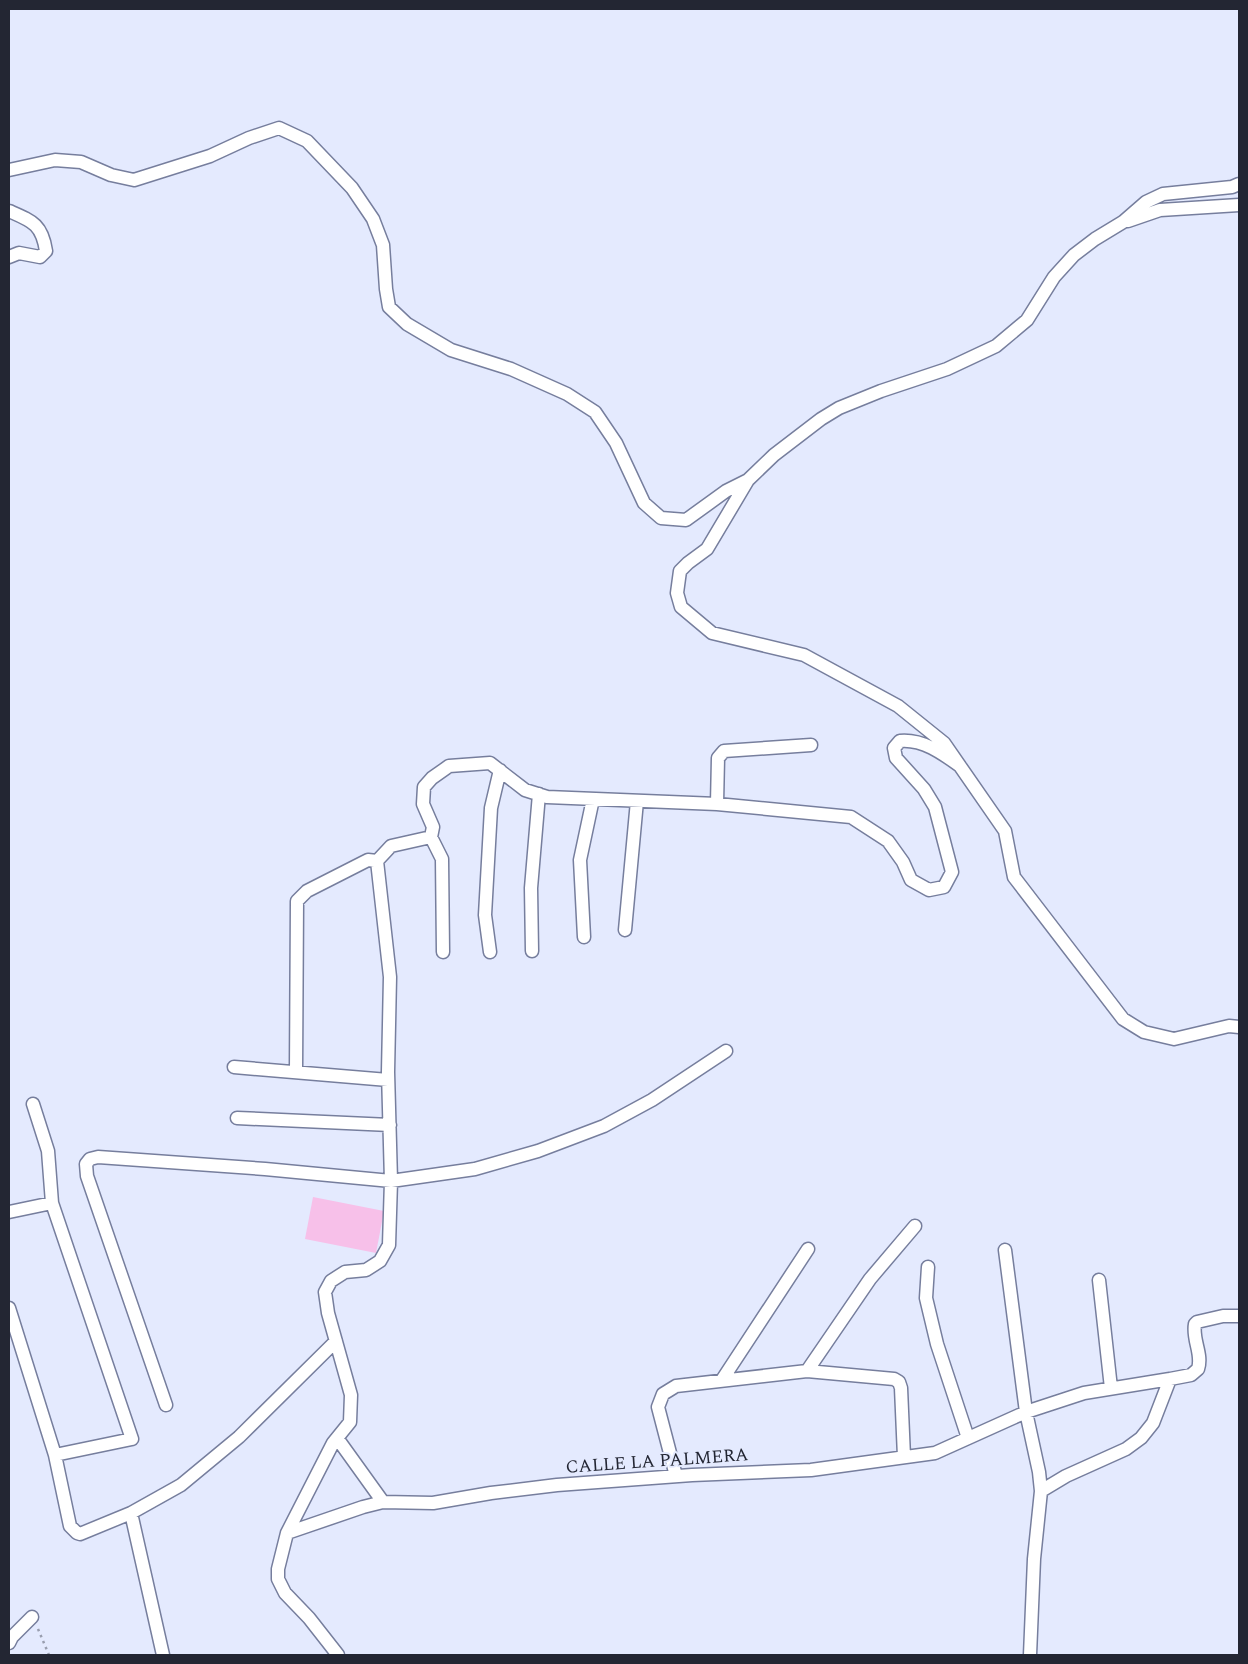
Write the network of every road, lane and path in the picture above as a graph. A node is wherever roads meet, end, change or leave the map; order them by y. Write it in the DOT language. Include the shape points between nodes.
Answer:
graph roads {
  1 [pos="9,170"];
  2 [pos="1239,184"];
  3 [pos="1239,205"];
  4 [pos="9,211"];
  5 [pos="1123,222"];
  6 [pos="9,257"];
  7 [pos="748,480"];
  8 [pos="811,745"];
  9 [pos="960,766"];
  10 [pos="500,770"];
  11 [pos="539,794"];
  12 [pos="594,799"];
  13 [pos="637,802"];
  14 [pos="717,804"];
  15 [pos="431,837"];
  16 [pos="377,861"];
  17 [pos="625,930"];
  18 [pos="584,937"];
  19 [pos="532,951"];
  20 [pos="443,952"];
  21 [pos="490,952"];
  22 [pos="1239,1027"];
  23 [pos="726,1051"];
  24 [pos="234,1067"];
  25 [pos="296,1071"];
  26 [pos="388,1080"];
  27 [pos="33,1104"];
  28 [pos="237,1118"];
  29 [pos="390,1125"];
  30 [pos="391,1181"];
  31 [pos="52,1203"];
  32 [pos="9,1212"];
  33 [pos="915,1226"];
  34 [pos="808,1249"];
  35 [pos="1005,1250"];
  36 [pos="928,1267"];
  37 [pos="1099,1280"];
  38 [pos="9,1308"];
  39 [pos="1239,1316"];
  40 [pos="336,1341"];
  41 [pos="807,1371"];
  42 [pos="1170,1379"];
  43 [pos="722,1380"];
  44 [pos="1111,1388"];
  45 [pos="166,1404"];
  46 [pos="1026,1412"];
  47 [pos="338,1438"];
  48 [pos="968,1438"];
  49 [pos="55,1455"];
  50 [pos="904,1457"];
  51 [pos="676,1476"];
  52 [pos="1041,1491"];
  53 [pos="383,1502"];
  54 [pos="132,1513"];
  55 [pos="287,1533"];
  56 [pos="32,1617"];
  57 [pos="10,1638"];
  58 [pos="49,1655"];
  59 [pos="163,1655"];
  60 [pos="338,1655"];
  61 [pos="1030,1655"];
  1 -- 7 [label="street" via="55,160 81,162 111,175 134,180 210,156 279,128 307,141 352,188 373,219 383,245 389,307 407,324 452,350 511,369 567,394 595,412 616,443 644,503 661,518 686,520 726,491"];
  2 -- 5 [label="street" via="1164,194 1146,202"];
  3 -- 5 [label="street" via="1160,210"];
  4 -- 6 [label="street" via="35,223 44,237 46,251 40,257 19,253"];
  5 -- 7 [label="street" via="1074,255 1054,277 1027,320 996,346 947,369 839,408 774,455"];
  7 -- 9 [label="street" via="708,549 680,571 677,593 681,607 712,634 804,655 898,706 944,743"];
  8 -- 14 [label="street" via="724,751 718,758"];
  9 -- 14 [label="street" via="936,749 911,740 900,741 894,748 896,758 924,789 935,807 952,872 944,887 929,890 911,880 904,862 888,841 851,817"];
  9 -- 22 [label="street" via="1005,830 1014,877 1123,1019 1144,1032 1174,1039 1229,1026"];
  10 -- 11 [label="street" via="526,790"];
  10 -- 15 [label="street" via="490,763 449,766 432,778 424,787 423,804 433,827"];
  10 -- 21 [label="street" via="492,808 485,915"];
  11 -- 12 [label="street"];
  11 -- 19 [label="street" via="531,888"];
  12 -- 13 [label="street"];
  12 -- 18 [label="street" via="580,860"];
  13 -- 14 [label="street"];
  13 -- 17 [label="street"];
  15 -- 16 [label="street" via="391,846"];
  15 -- 20 [label="street" via="442,859"];
  16 -- 25 [label="street" via="368,860 307,891 298,900"];
  16 -- 26 [label="street" via="390,978"];
  23 -- 30 [label="street" via="652,1100 604,1126 538,1151 475,1169"];
  24 -- 25 [label="street"];
  25 -- 26 [label="street"];
  26 -- 29 [label="street"];
  27 -- 31 [label="street" via="48,1151"];
  28 -- 29 [label="street"];
  29 -- 30 [label="street"];
  30 -- 40 [label="street" via="389,1245 380,1261 366,1270 344,1272 331,1281 325,1292"];
  30 -- 45 [label="street" via="98,1157 90,1159 86,1164 88,1176"];
  31 -- 32 [label="street"];
  31 -- 49 [label="street" via="132,1439"];
  33 -- 41 [label="street" via="870,1279"];
  34 -- 43 [label="street"];
  35 -- 46 [label="street"];
  36 -- 48 [label="street" via="926,1298 937,1344"];
  37 -- 44 [label="street"];
  38 -- 49 [label="street"];
  39 -- 42 [label="street, CALLE LA PALMERA" via="1197,1322 1194,1327 1200,1356 1198,1369 1191,1375"];
  40 -- 47 [label="street" via="351,1395 350,1422"];
  40 -- 54 [label="street" via="240,1437 181,1485"];
  41 -- 43 [label="street"];
  41 -- 50 [label="street" via="899,1382"];
  42 -- 44 [label="street, CALLE LA PALMERA"];
  42 -- 52 [label="street" via="1153,1423 1141,1438 1126,1449"];
  43 -- 51 [label="street" via="676,1386 663,1394 658,1407"];
  44 -- 46 [label="street, CALLE LA PALMERA" via="1084,1392"];
  46 -- 48 [label="street, CALLE LA PALMERA"];
  46 -- 52 [label="street"];
  47 -- 53 [label="street"];
  47 -- 55 [label="street"];
  48 -- 50 [label="street, CALLE LA PALMERA" via="935,1453"];
  49 -- 54 [label="street" via="70,1526 76,1533 88,1532"];
  50 -- 51 [label="street, CALLE LA PALMERA" via="811,1470"];
  51 -- 53 [label="street, CALLE LA PALMERA" via="557,1485 433,1503"];
  52 -- 61 [label="street"];
  53 -- 55 [label="street, CALLE LA PALMERA"];
  54 -- 59 [label="street"];
  55 -- 60 [label="street" via="278,1579 285,1593"];
  56 -- 57 [label="street"];
  56 -- 58 [label="path"];
}
